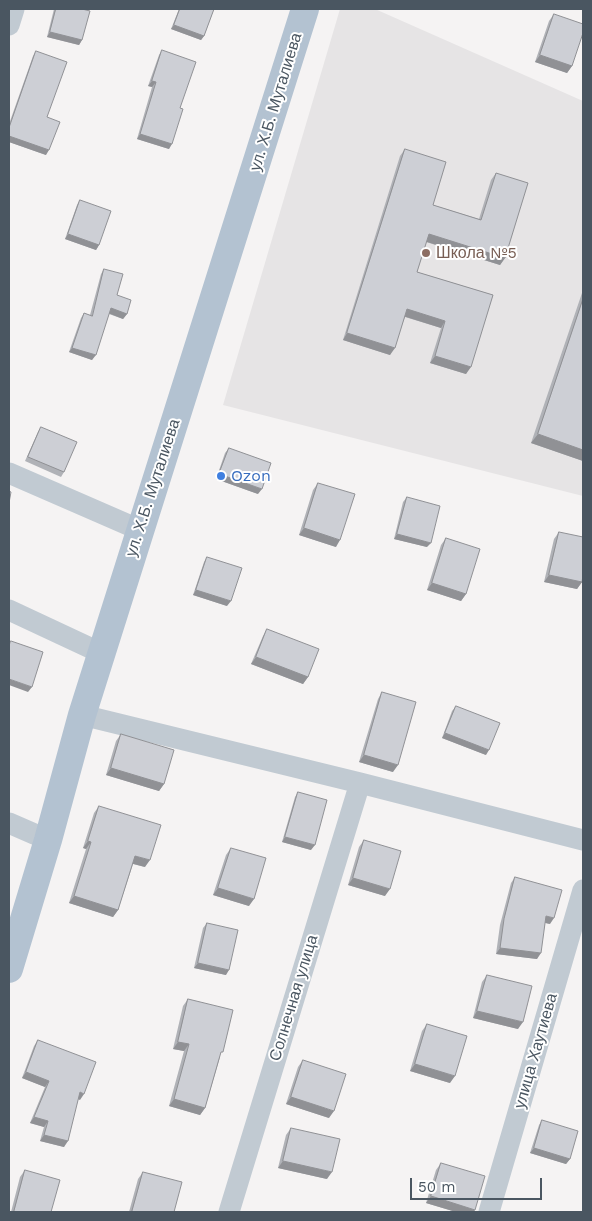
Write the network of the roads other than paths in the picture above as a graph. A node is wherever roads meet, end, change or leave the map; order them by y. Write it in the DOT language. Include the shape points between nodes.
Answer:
graph roads {
  1 [pos="14,9"];
  2 [pos="305,9"];
  3 [pos="9,25"];
  4 [pos="9,473"];
  5 [pos="140,530"];
  6 [pos="9,610"];
  7 [pos="101,652"];
  8 [pos="82,715"];
  9 [pos="360,783"];
  10 [pos="9,823"];
  11 [pos="48,840"];
  12 [pos="583,840"];
  13 [pos="583,890"];
  14 [pos="9,969"];
  15 [pos="228,1212"];
  16 [pos="489,1212"];
  1 -- 3 [label="street"];
  2 -- 5 [label="main road, ул. Х.Б. Муталиева"];
  4 -- 5 [label="street"];
  5 -- 7 [label="main road, ул. Х.Б. Муталиева"];
  6 -- 7 [label="street"];
  7 -- 8 [label="main road, ул. Х.Б. Муталиева"];
  8 -- 9 [label="street"];
  8 -- 11 [label="main road, ул. Х.Б. Муталиева"];
  9 -- 12 [label="street"];
  9 -- 15 [label="street, Солнечная улица"];
  10 -- 11 [label="street"];
  11 -- 14 [label="main road, ул. Х.Б. Муталиева"];
  13 -- 16 [label="street, улица Хаутиева"];
}
